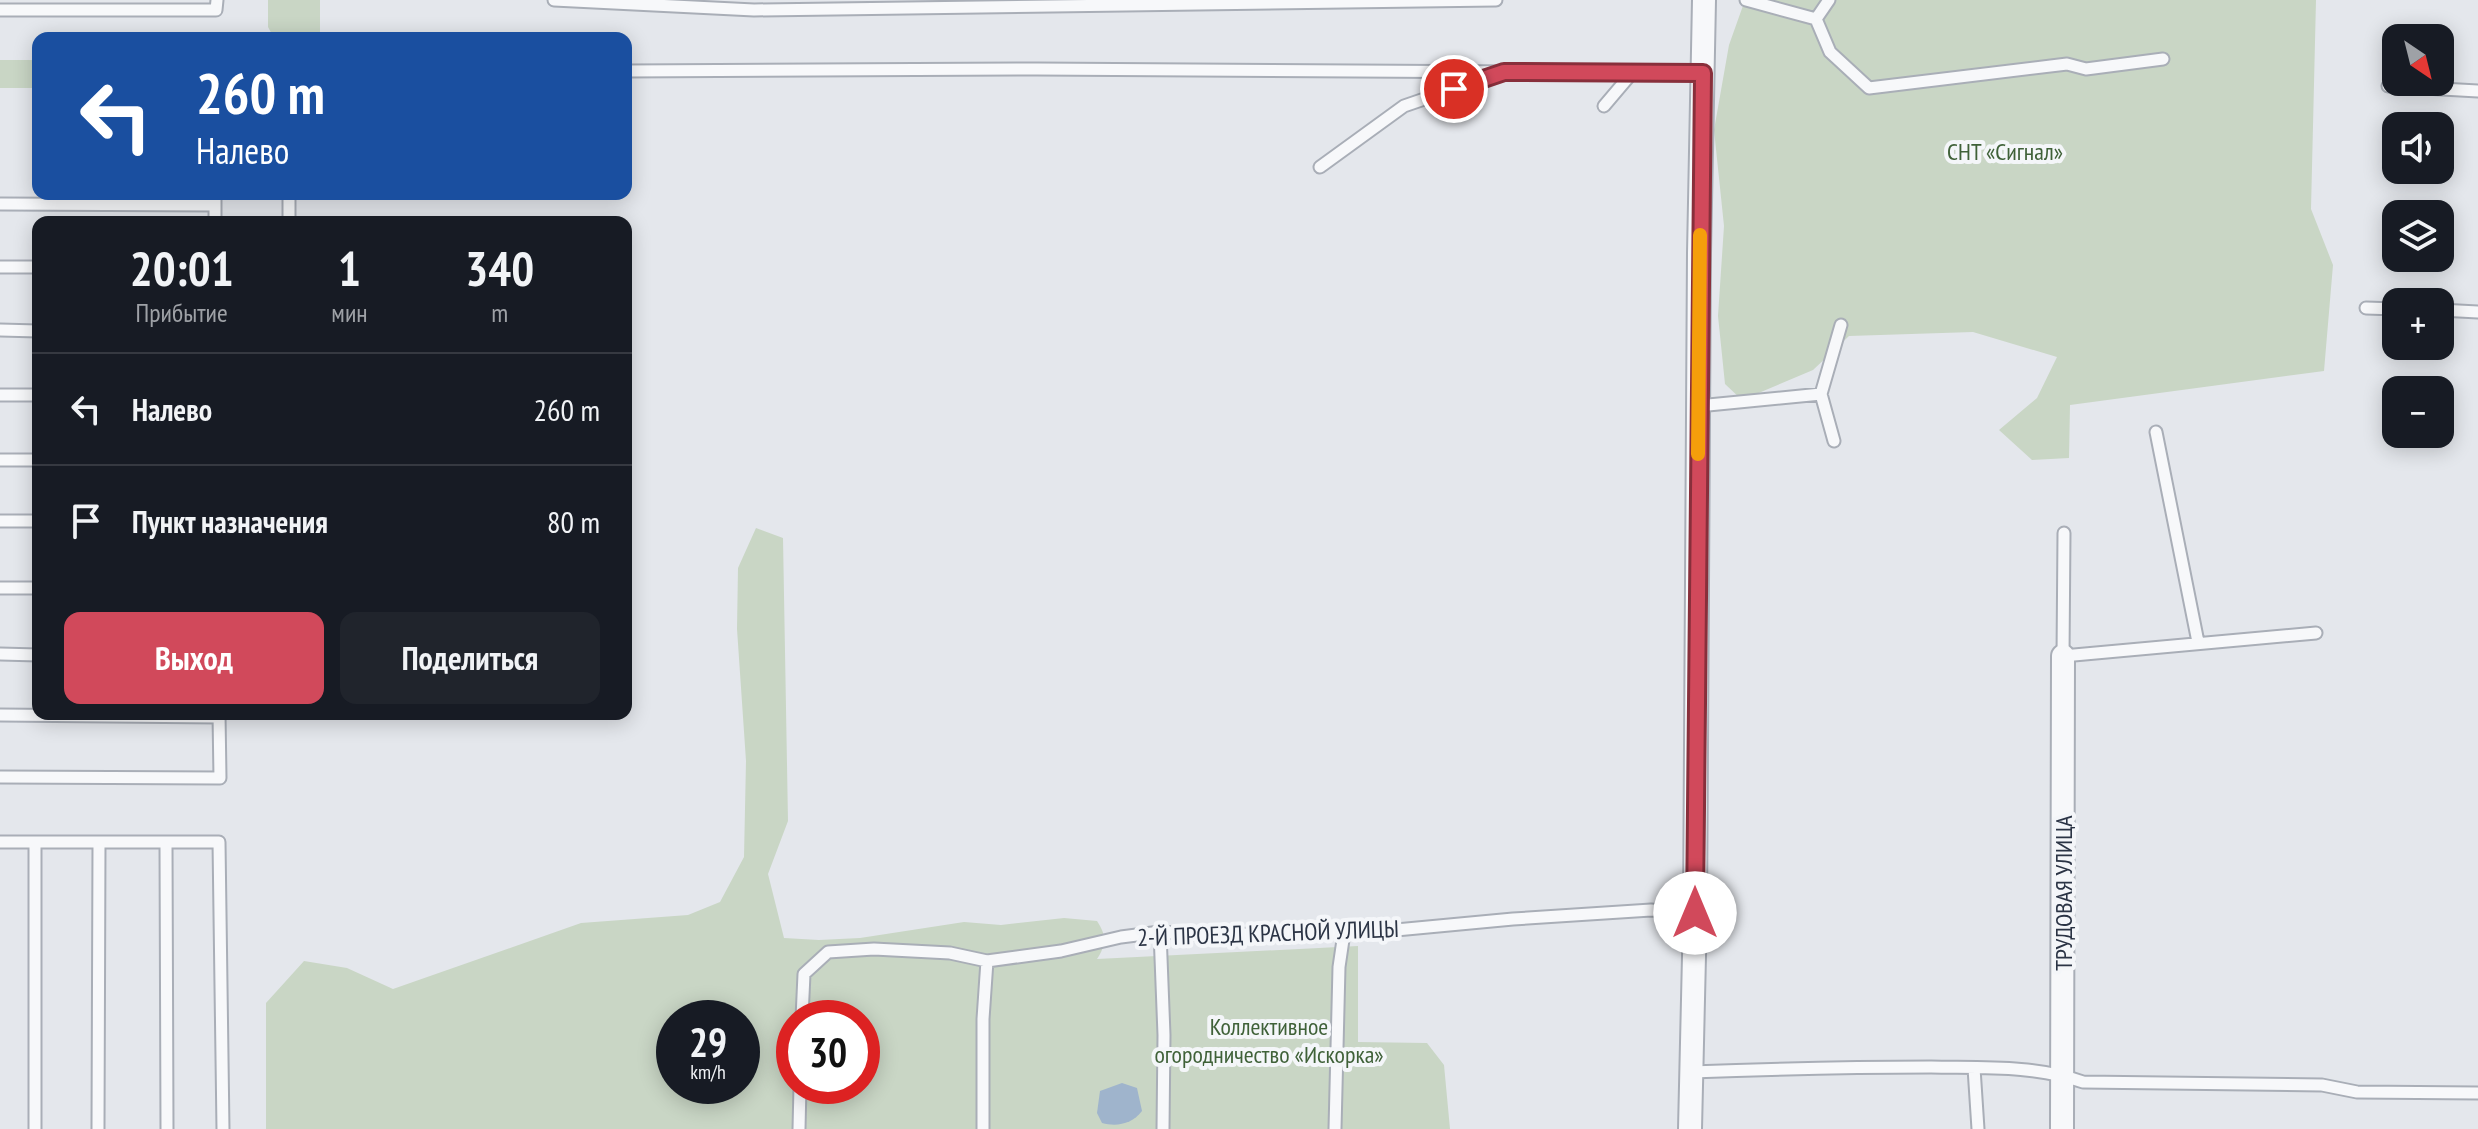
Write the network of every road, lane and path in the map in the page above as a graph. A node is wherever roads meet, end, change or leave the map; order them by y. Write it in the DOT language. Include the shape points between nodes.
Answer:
graph roads {
  1 [pos="217,0"];
  2 [pos="554,0"];
  3 [pos="1437,0"];
  4 [pos="1496,0"];
  5 [pos="1704,0"];
  6 [pos="1746,0"];
  7 [pos="1829,0"];
  8 [pos="579,1"];
  9 [pos="1300,1"];
  10 [pos="1370,1"];
  11 [pos="624,2"];
  12 [pos="1167,2"];
  13 [pos="1233,2"];
  14 [pos="692,3"];
  15 [pos="1034,3"];
  16 [pos="1102,3"];
  17 [pos="906,4"];
  18 [pos="974,4"];
  19 [pos="754,5"];
  20 [pos="0,10"];
  21 [pos="1816,19"];
  22 [pos="2163,59"];
  23 [pos="632,71"];
  24 [pos="1504,72"];
  25 [pos="1632,73"];
  26 [pos="1700,73"];
  27 [pos="2454,90"];
  28 [pos="2478,91"];
  29 [pos="1604,106"];
  30 [pos="1320,167"];
  31 [pos="215,200"];
  32 [pos="0,204"];
  33 [pos="0,267"];
  34 [pos="32,267"];
  35 [pos="2366,308"];
  36 [pos="2382,309"];
  37 [pos="2454,311"];
  38 [pos="2478,312"];
  39 [pos="1841,325"];
  40 [pos="0,330"];
  41 [pos="32,331"];
  42 [pos="1821,394"];
  43 [pos="0,395"];
  44 [pos="32,395"];
  45 [pos="1698,406"];
  46 [pos="2156,432"];
  47 [pos="1834,441"];
  48 [pos="0,460"];
  49 [pos="32,460"];
  50 [pos="0,521"];
  51 [pos="32,521"];
  52 [pos="2064,533"];
  53 [pos="0,588"];
  54 [pos="32,588"];
  55 [pos="2316,633"];
  56 [pos="2198,642"];
  57 [pos="0,654"];
  58 [pos="32,655"];
  59 [pos="2063,656"];
  60 [pos="0,715"];
  61 [pos="32,715"];
  62 [pos="219,720"];
  63 [pos="0,777"];
  64 [pos="0,842"];
  65 [pos="35,843"];
  66 [pos="166,843"];
  67 [pos="99,844"];
  68 [pos="1695,913"];
  69 [pos="1160,932"];
  70 [pos="1344,933"];
  71 [pos="987,961"];
  72 [pos="803,1000"];
  73 [pos="1974,1068"];
  74 [pos="1691,1072"];
  75 [pos="2063,1075"];
  76 [pos="2478,1093"];
  77 [pos="800,1104"];
  78 [pos="35,1129"];
  79 [pos="98,1129"];
  80 [pos="167,1129"];
  81 [pos="223,1129"];
  82 [pos="799,1129"];
  83 [pos="983,1129"];
  84 [pos="1163,1129"];
  85 [pos="1335,1129"];
  86 [pos="1690,1129"];
  87 [pos="1978,1129"];
  88 [pos="2062,1129"];
  1 -- 20 [label="lane" via="216,10"];
  2 -- 8 [label="lane"];
  3 -- 4 [label="lane"];
  3 -- 10 [label="lane"];
  5 -- 26 [label="street"];
  6 -- 21 [label="lane"];
  7 -- 21 [label="lane"];
  8 -- 11 [label="lane"];
  9 -- 10 [label="lane"];
  9 -- 13 [label="lane"];
  11 -- 14 [label="lane"];
  12 -- 13 [label="lane"];
  12 -- 16 [label="lane"];
  14 -- 19 [label="lane"];
  15 -- 16 [label="lane"];
  15 -- 18 [label="lane"];
  17 -- 18 [label="lane"];
  17 -- 19 [label="lane"];
  21 -- 22 [label="lane" via="1830,52 1869,88 2067,64 2086,69"];
  23 -- 24 [label="lane"];
  24 -- 25 [label="lane"];
  24 -- 30 [label="lane" via="1404,106"];
  25 -- 26 [label="lane"];
  25 -- 29 [label="lane"];
  26 -- 45 [label="street"];
  27 -- 28 [label="lane"];
  31 -- 32 [label="lane"];
  33 -- 34 [label="lane"];
  35 -- 36 [label="lane"];
  37 -- 38 [label="lane"];
  39 -- 42 [label="lane"];
  40 -- 41 [label="lane"];
  42 -- 45 [label="lane"];
  42 -- 47 [label="lane"];
  43 -- 44 [label="lane"];
  45 -- 68 [label="street"];
  46 -- 56 [label="lane"];
  48 -- 49 [label="lane"];
  50 -- 51 [label="lane"];
  52 -- 59 [label="lane"];
  53 -- 54 [label="lane"];
  55 -- 56 [label="lane"];
  56 -- 59 [label="lane"];
  57 -- 58 [label="lane"];
  59 -- 75 [label="street, ТРУДОВАЯ УЛИЦА"];
  60 -- 61 [label="lane"];
  62 -- 63 [label="lane" via="220,778"];
  64 -- 65 [label="lane"];
  65 -- 67 [label="lane"];
  65 -- 78 [label="lane"];
  66 -- 67 [label="lane"];
  66 -- 80 [label="lane"];
  66 -- 81 [label="lane" via="219,842"];
  67 -- 79 [label="lane"];
  68 -- 70 [label="lane, 2-Й ПРОЕЗД КРАСНОЙ УЛИЦЫ" via="1651,910"];
  68 -- 74 [label="street"];
  69 -- 70 [label="lane, 2-Й ПРОЕЗД КРАСНОЙ УЛИЦЫ"];
  69 -- 71 [label="lane, 2-Й ПРОЕЗД КРАСНОЙ УЛИЦЫ"];
  69 -- 84 [label="lane"];
  70 -- 85 [label="lane"];
  71 -- 72 [label="lane, 2-Й ПРОЕЗД КРАСНОЙ УЛИЦЫ" via="950,953 828,952 804,974"];
  71 -- 83 [label="lane"];
  73 -- 74 [label="lane"];
  73 -- 75 [label="lane"];
  73 -- 87 [label="lane"];
  74 -- 86 [label="street"];
  75 -- 76 [label="lane" via="2083,1082"];
  75 -- 88 [label="street, ТРУДОВАЯ УЛИЦА"];
  77 -- 82 [label="lane"];
}
